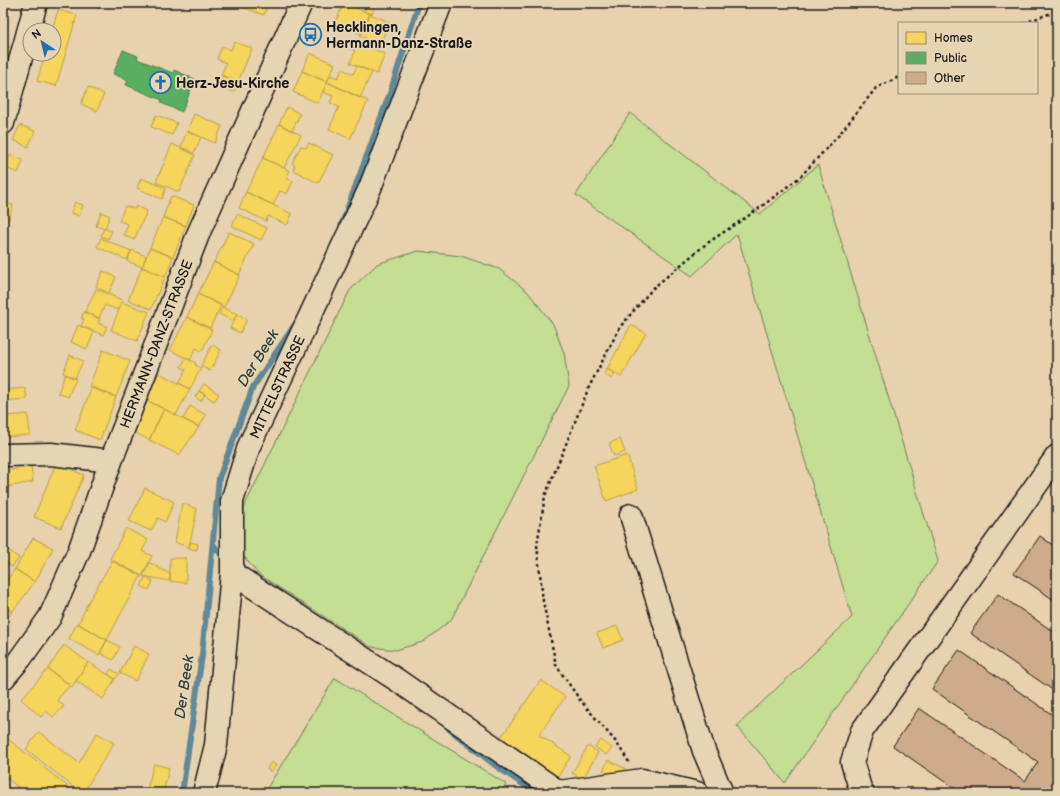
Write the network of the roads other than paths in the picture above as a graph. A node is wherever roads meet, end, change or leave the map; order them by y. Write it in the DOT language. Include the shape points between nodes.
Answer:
graph roads {
  1 [pos="36,3"];
  2 [pos="301,3"];
  3 [pos="441,3"];
  4 [pos="3,123"];
  5 [pos="3,455"];
  6 [pos="1057,456"];
  7 [pos="111,461"];
  8 [pos="631,515"];
  9 [pos="232,573"];
  10 [pos="3,679"];
  11 [pos="204,793"];
  12 [pos="697,793"];
  13 [pos="722,793"];
  14 [pos="863,793"];
  1 -- 4 [label="street"];
  2 -- 7 [label="street, HERMANN-DANZ-STRASSE" via="199,232"];
  3 -- 9 [label="street, MITTELSTRASSE" via="370,188 248,446 232,501"];
  5 -- 7 [label="street" via="51,454"];
  6 -- 14 [label="street" via="862,731 852,762"];
  7 -- 10 [label="street, HERMANN-DANZ-STRASSE" via="79,551 50,617"];
  8 -- 13 [label="street" via="704,751"];
  9 -- 11 [label="street, MITTELSTRASSE" via="216,745"];
  9 -- 12 [label="street" via="396,680 559,792 642,780"];
}
